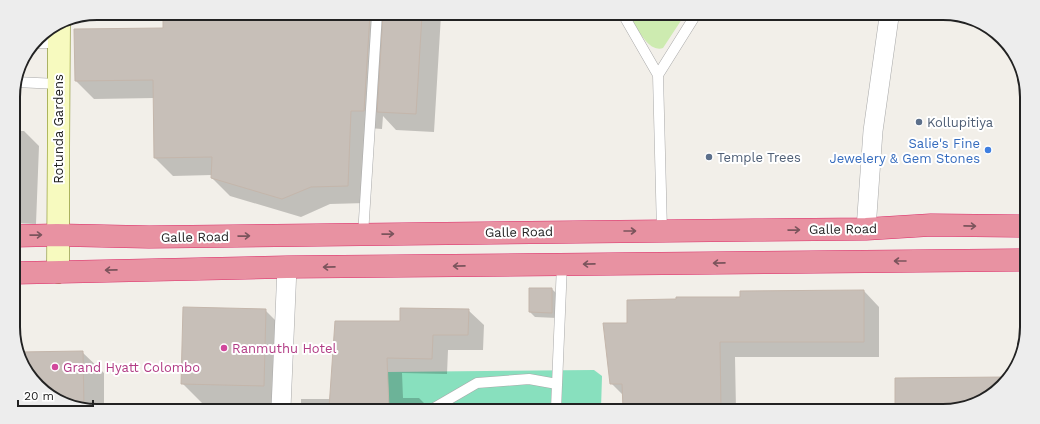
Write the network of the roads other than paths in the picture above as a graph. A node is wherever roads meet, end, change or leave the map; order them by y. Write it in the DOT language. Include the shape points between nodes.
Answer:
graph roads {
  1 [pos="377,20"];
  2 [pos="626,20"];
  3 [pos="692,20"];
  4 [pos="889,20"];
  5 [pos="59,33"];
  6 [pos="48,38"];
  7 [pos="658,75"];
  8 [pos="22,82"];
  9 [pos="58,84"];
  10 [pos="1020,226"];
  11 [pos="866,229"];
  12 [pos="662,231"];
  13 [pos="57,235"];
  14 [pos="363,235"];
  15 [pos="20,236"];
  16 [pos="1020,260"];
  17 [pos="864,261"];
  18 [pos="663,263"];
  19 [pos="562,264"];
  20 [pos="287,268"];
  21 [pos="58,272"];
  22 [pos="20,273"];
  23 [pos="557,384"];
  24 [pos="281,404"];
  25 [pos="441,404"];
  26 [pos="556,404"];
  1 -- 14 [label="lane"];
  2 -- 7 [label="lane"];
  3 -- 7 [label="lane"];
  4 -- 11 [label="street" via="873,131"];
  5 -- 6 [label="lane"];
  5 -- 9 [label="main road, Rotunda Gardens"];
  7 -- 12 [label="lane"];
  8 -- 9 [label="lane"];
  9 -- 13 [label="main road, Rotunda Gardens"];
  11 -- 10 [label="highway, Galle Road, one-way"];
  12 -- 11 [label="highway, Galle Road, one-way"];
  11 -- 17 [label="highway"];
  14 -- 12 [label="highway, Galle Road, one-way"];
  12 -- 18 [label="highway"];
  13 -- 14 [label="highway, Galle Road, one-way"];
  15 -- 13 [label="highway, Galle Road, one-way"];
  13 -- 21 [label="main road, Rotunda Gardens"];
  16 -- 17 [label="highway, one-way"];
  17 -- 18 [label="highway, one-way"];
  18 -- 19 [label="highway, one-way"];
  19 -- 20 [label="highway, one-way"];
  19 -- 23 [label="lane"];
  20 -- 21 [label="highway, one-way"];
  20 -- 24 [label="street"];
  21 -- 22 [label="highway"];
  23 -- 25 [label="lane" via="529,379 477,384"];
  23 -- 26 [label="lane"];
}
